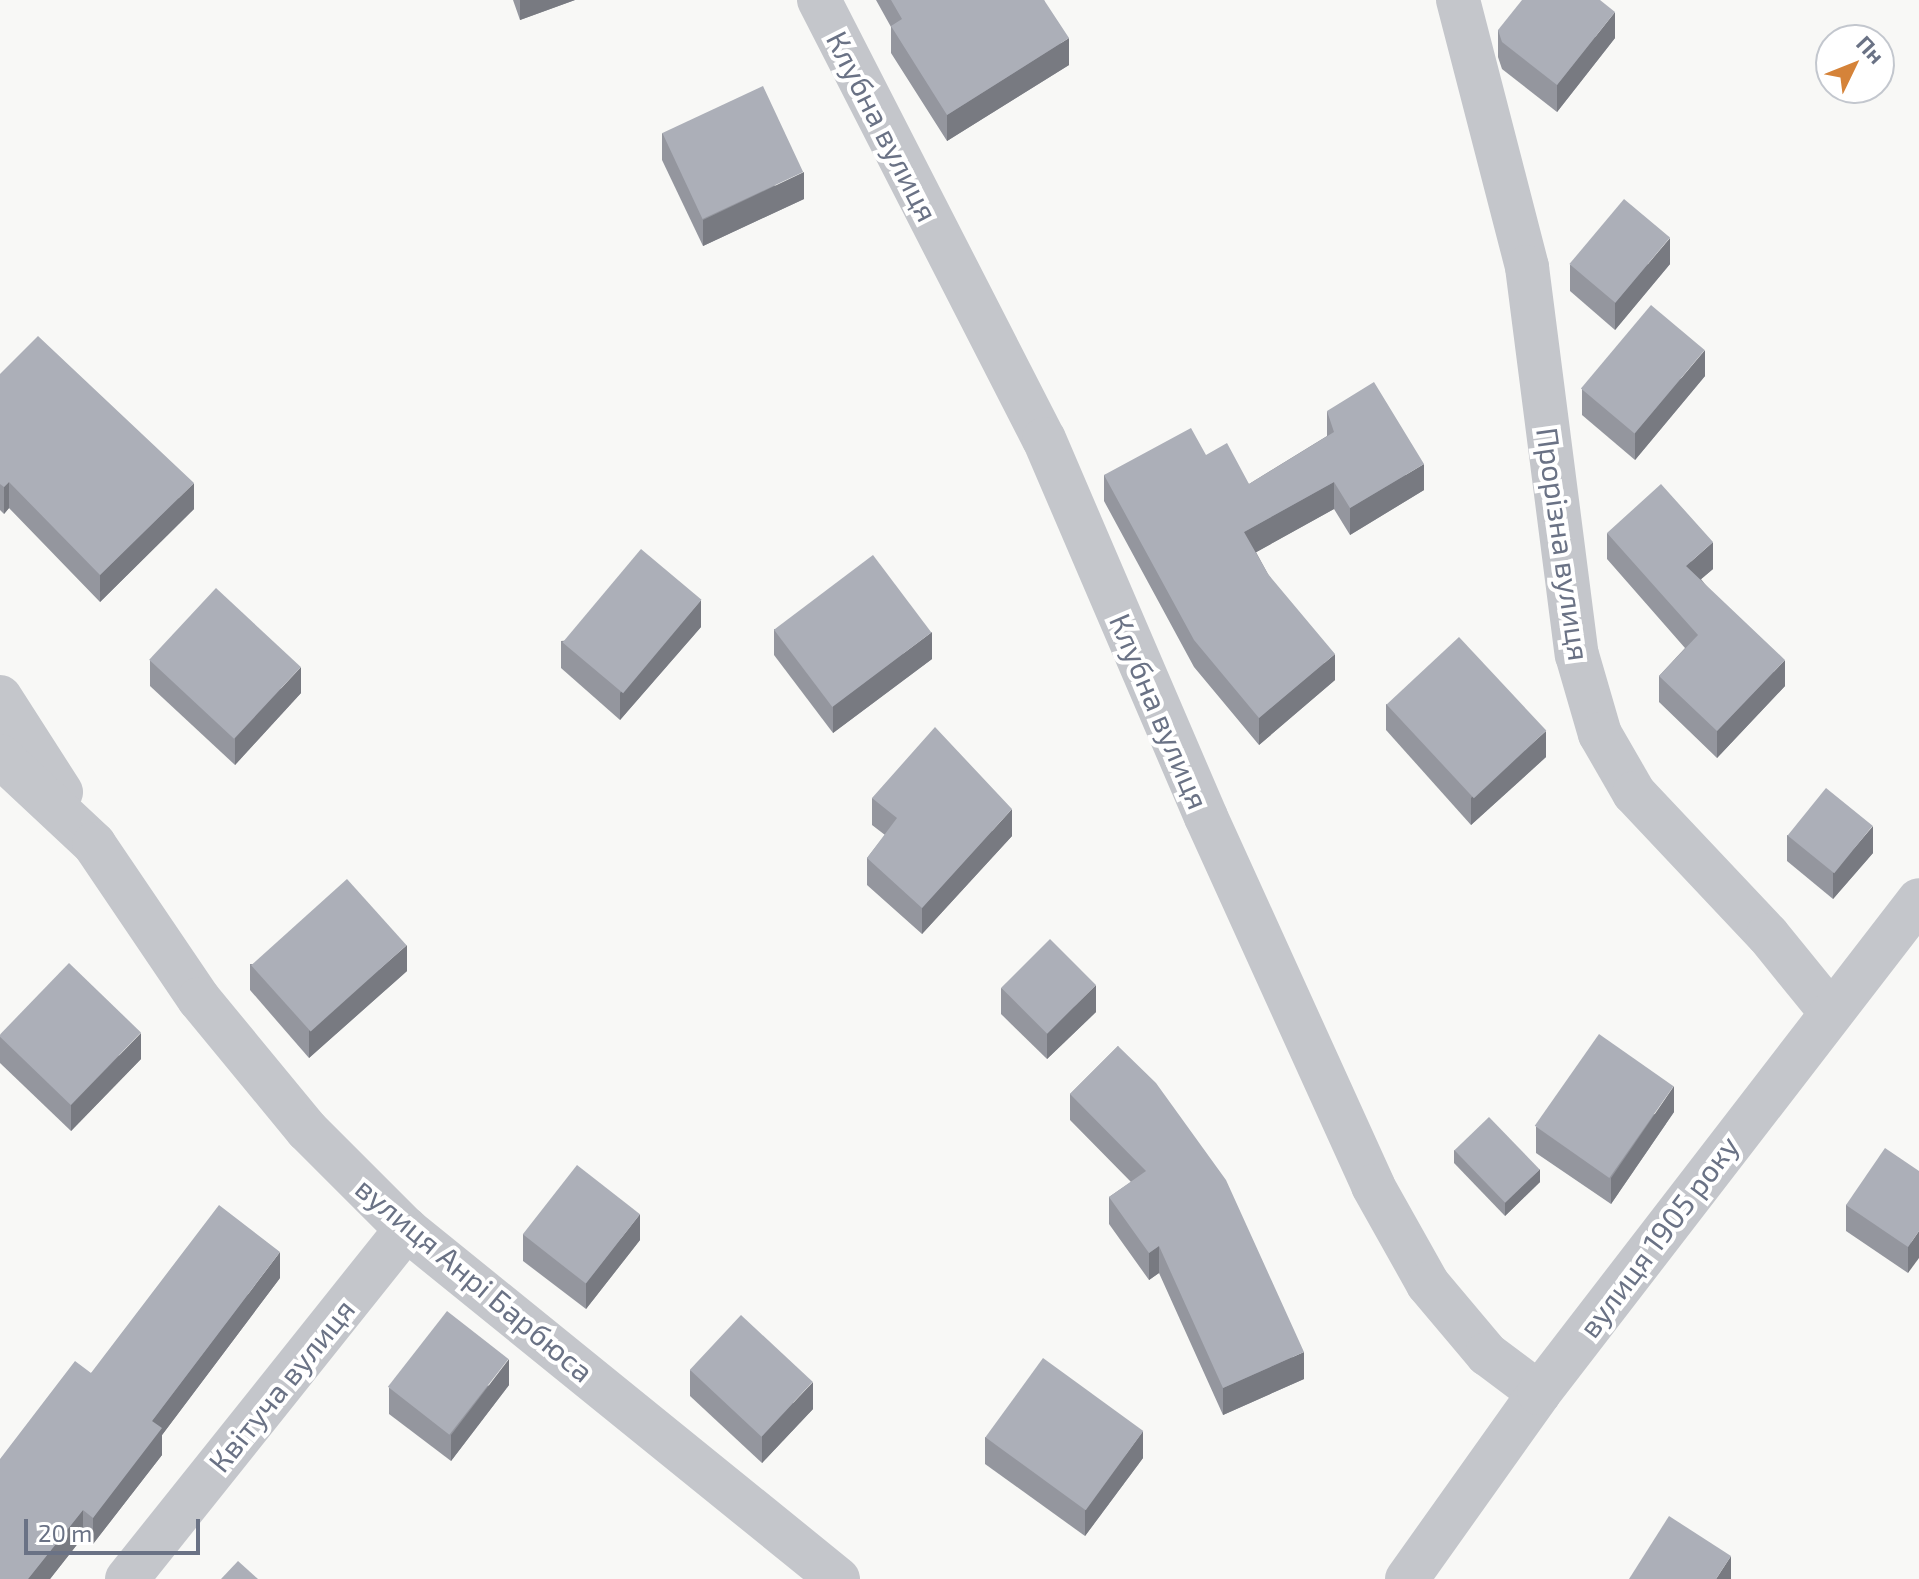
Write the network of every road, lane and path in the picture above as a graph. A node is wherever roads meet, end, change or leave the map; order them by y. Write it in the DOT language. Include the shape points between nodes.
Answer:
graph roads {
  1 [pos="819,0"];
  2 [pos="1458,0"];
  3 [pos="0,697"];
  4 [pos="0,756"];
  5 [pos="94,844"];
  6 [pos="1919,900"];
  7 [pos="1829,1010"];
  8 [pos="406,1229"];
  9 [pos="1539,1393"];
  10 [pos="1423,1573"];
  11 [pos="127,1579"];
  12 [pos="838,1579"];
  1 -- 9 [label="street, Клубна вулиця" via="1044,439 1206,817 1373,1186 1428,1284 1487,1354"];
  2 -- 7 [label="street, Прорізна вулиця" via="1527,267 1577,655 1600,734 1634,793 1768,935"];
  3 -- 5 [label="street"];
  4 -- 5 [label="street, вулиця Анрі Барбюса"];
  5 -- 8 [label="street, вулиця Анрі Барбюса" via="199,999 307,1130"];
  6 -- 7 [label="street, вулиця 1905 року"];
  7 -- 9 [label="street, вулиця 1905 року"];
  8 -- 11 [label="street, Квітуча вулиця"];
  8 -- 12 [label="street, вулиця Анрі Барбюса"];
  9 -- 10 [label="street, вулиця 1905 року"];
}
